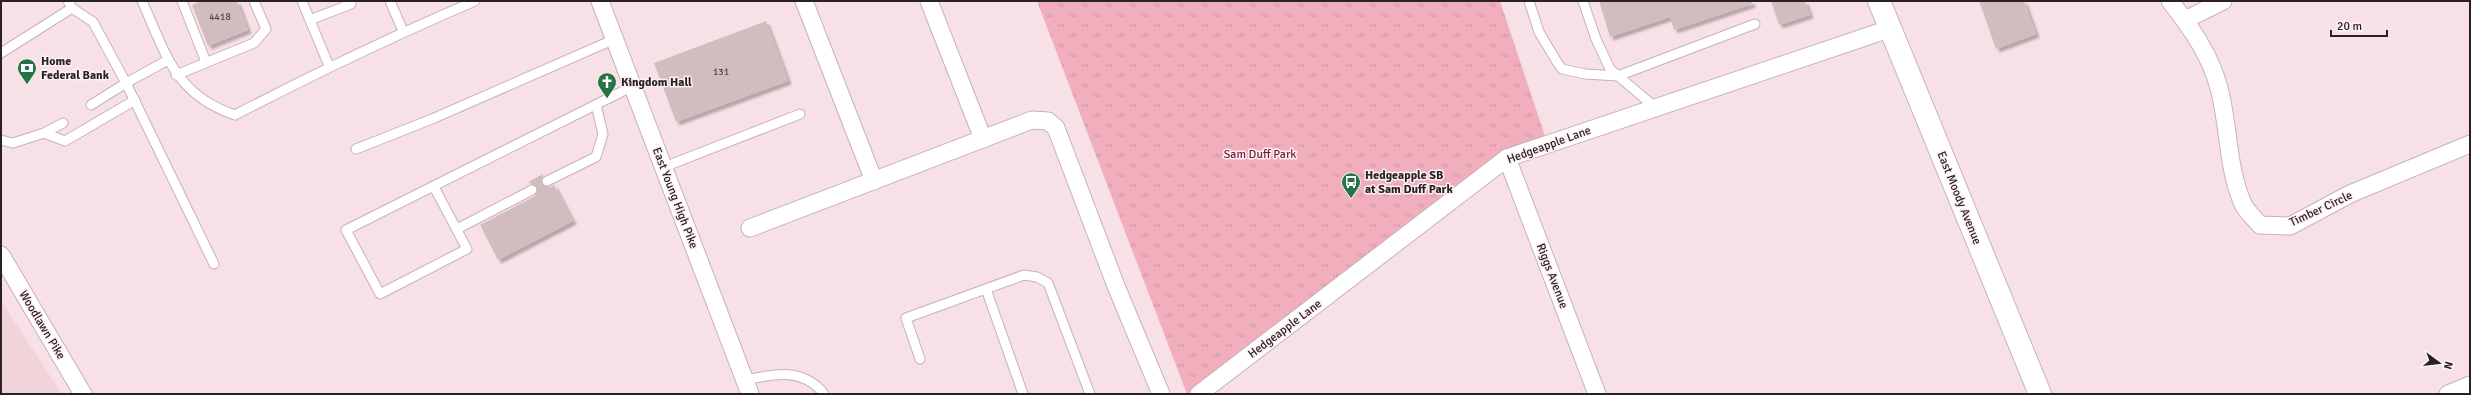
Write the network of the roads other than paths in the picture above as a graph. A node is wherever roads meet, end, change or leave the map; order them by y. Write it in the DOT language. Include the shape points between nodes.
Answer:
graph roads {
  1 [pos="142,1"];
  2 [pos="182,1"];
  3 [pos="254,1"];
  4 [pos="302,1"];
  5 [pos="390,1"];
  6 [pos="475,1"];
  7 [pos="600,1"];
  8 [pos="804,1"];
  9 [pos="929,1"];
  10 [pos="1529,1"];
  11 [pos="1583,1"];
  12 [pos="1879,1"];
  13 [pos="2170,1"];
  14 [pos="2222,1"];
  15 [pos="70,4"];
  16 [pos="351,4"];
  17 [pos="310,20"];
  18 [pos="2185,20"];
  19 [pos="1755,24"];
  20 [pos="1889,29"];
  21 [pos="403,31"];
  22 [pos="615,39"];
  23 [pos="1,53"];
  24 [pos="168,60"];
  25 [pos="206,62"];
  26 [pos="329,66"];
  27 [pos="176,75"];
  28 [pos="1618,76"];
  29 [pos="126,83"];
  30 [pos="633,86"];
  31 [pos="134,100"];
  32 [pos="91,105"];
  33 [pos="596,105"];
  34 [pos="1656,108"];
  35 [pos="800,114"];
  36 [pos="63,123"];
  37 [pos="44,133"];
  38 [pos="983,139"];
  39 [pos="1,140"];
  40 [pos="2470,144"];
  41 [pos="356,149"];
  42 [pos="1507,158"];
  43 [pos="664,167"];
  44 [pos="547,181"];
  45 [pos="874,181"];
  46 [pos="434,187"];
  47 [pos="532,190"];
  48 [pos="750,228"];
  49 [pos="457,229"];
  50 [pos="1,255"];
  51 [pos="214,264"];
  52 [pos="986,289"];
  53 [pos="920,359"];
  54 [pos="2470,385"];
  55 [pos="748,387"];
  56 [pos="83,394"];
  57 [pos="824,394"];
  58 [pos="1022,394"];
  59 [pos="1090,394"];
  60 [pos="1161,394"];
  61 [pos="1199,394"];
  62 [pos="1597,394"];
  63 [pos="2040,394"];
  64 [pos="2448,394"];
  1 -- 24 [label="lane"];
  2 -- 25 [label="lane"];
  3 -- 25 [label="lane" via="266,29 254,43"];
  4 -- 17 [label="lane"];
  5 -- 21 [label="lane"];
  6 -- 21 [label="lane"];
  7 -- 22 [label="street, East Young High Pike"];
  8 -- 45 [label="street"];
  9 -- 38 [label="street"];
  10 -- 28 [label="lane" via="1539,32 1562,69 1585,74"];
  11 -- 28 [label="lane" via="1596,39 1610,69"];
  12 -- 20 [label="main road, East Moody Avenue"];
  13 -- 18 [label="street, Timber Circle"];
  14 -- 18 [label="street"];
  15 -- 23 [label="lane"];
  15 -- 29 [label="lane" via="93,22"];
  16 -- 17 [label="lane"];
  17 -- 26 [label="lane"];
  18 -- 40 [label="street, Timber Circle" via="2200,40 2219,88 2243,205 2260,225 2290,226 2350,194"];
  19 -- 28 [label="lane"];
  20 -- 34 [label="street, Hedgeapple Lane"];
  20 -- 63 [label="main road, East Moody Avenue"];
  21 -- 26 [label="lane"];
  22 -- 30 [label="street, East Young High Pike"];
  22 -- 41 [label="lane" via="432,119"];
  24 -- 27 [label="lane"];
  24 -- 29 [label="lane"];
  25 -- 27 [label="lane"];
  26 -- 27 [label="lane" via="235,115 213,108"];
  28 -- 34 [label="lane"];
  29 -- 31 [label="lane"];
  29 -- 32 [label="lane"];
  30 -- 33 [label="lane"];
  30 -- 43 [label="street, East Young High Pike"];
  31 -- 37 [label="lane" via="65,141"];
  31 -- 51 [label="lane"];
  33 -- 44 [label="lane" via="603,134 596,157"];
  33 -- 46 [label="lane"];
  34 -- 42 [label="street, Hedgeapple Lane"];
  35 -- 43 [label="lane"];
  36 -- 37 [label="lane"];
  37 -- 39 [label="lane" via="13,143"];
  38 -- 45 [label="street"];
  38 -- 60 [label="street" via="1032,120 1048,121 1056,128 1116,286"];
  42 -- 61 [label="street, Hedgeapple Lane"];
  42 -- 62 [label="street, Riggs Avenue"];
  43 -- 55 [label="street, East Young High Pike"];
  45 -- 48 [label="street"];
  46 -- 49 [label="lane"];
  46 -- 49 [label="lane" via="346,230 380,294 467,249"];
  47 -- 49 [label="lane"];
  50 -- 56 [label="street, Woodlawn Pike"];
  52 -- 53 [label="lane" via="906,318"];
  52 -- 58 [label="lane"];
  52 -- 59 [label="lane" via="1024,275 1037,277 1048,283"];
  54 -- 64 [label="street"];
  55 -- 57 [label="lane" via="780,373 809,380"];
}
